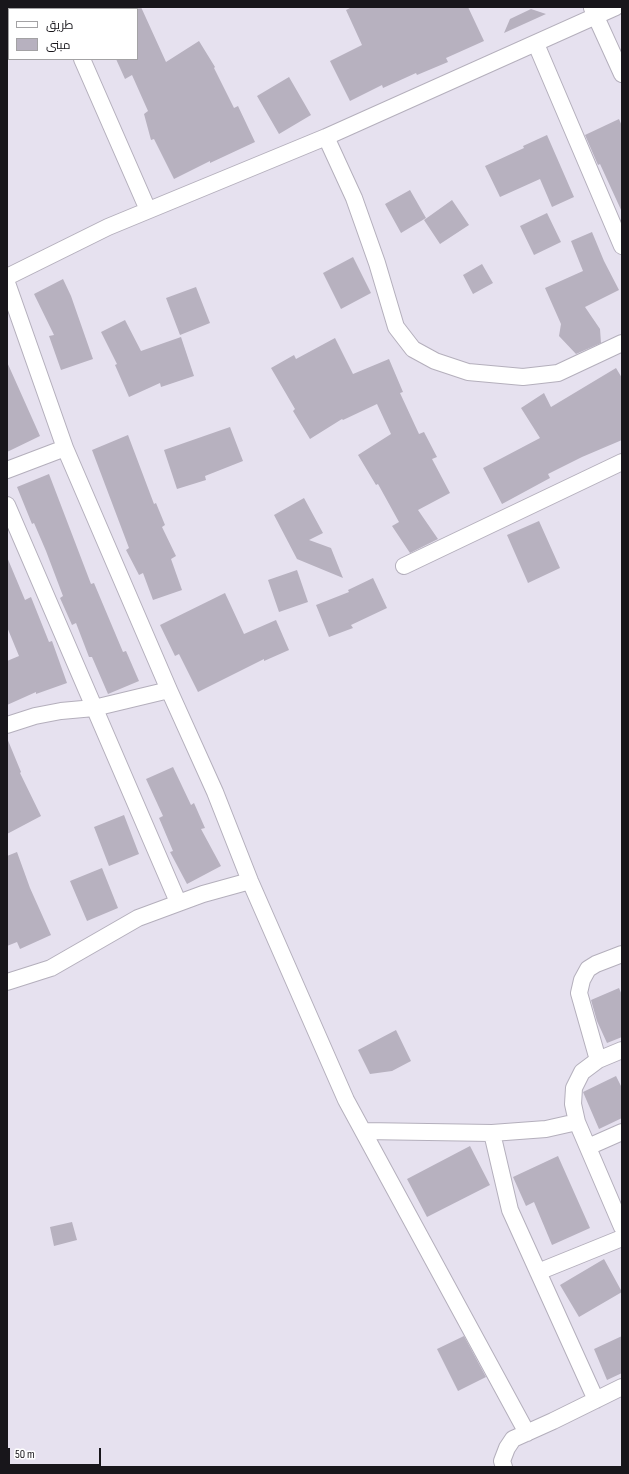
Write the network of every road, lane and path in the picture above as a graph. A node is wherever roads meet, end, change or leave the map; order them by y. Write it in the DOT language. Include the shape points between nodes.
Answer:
graph roads {
  1 [pos="616,7"];
  2 [pos="594,12"];
  3 [pos="536,44"];
  4 [pos="82,60"];
  5 [pos="622,74"];
  6 [pos="326,137"];
  7 [pos="148,210"];
  8 [pos="622,246"];
  9 [pos="7,277"];
  10 [pos="7,283"];
  11 [pos="622,343"];
  12 [pos="65,448"];
  13 [pos="622,462"];
  14 [pos="7,470"];
  15 [pos="7,505"];
  16 [pos="404,566"];
  17 [pos="169,690"];
  18 [pos="94,708"];
  19 [pos="7,726"];
  20 [pos="250,880"];
  21 [pos="178,902"];
  22 [pos="622,954"];
  23 [pos="7,982"];
  24 [pos="622,1050"];
  25 [pos="598,1060"];
  26 [pos="577,1122"];
  27 [pos="364,1131"];
  28 [pos="622,1132"];
  29 [pos="492,1133"];
  30 [pos="588,1147"];
  31 [pos="622,1227"];
  32 [pos="622,1238"];
  33 [pos="538,1272"];
  34 [pos="622,1387"];
  35 [pos="596,1400"];
  36 [pos="527,1433"];
  37 [pos="504,1467"];
  1 -- 2 [label="street"];
  2 -- 3 [label="street"];
  2 -- 5 [label="street"];
  3 -- 6 [label="street"];
  3 -- 8 [label="street"];
  4 -- 7 [label="street"];
  6 -- 7 [label="street"];
  6 -- 11 [label="street" via="354,198 377,262 396,327 413,349 435,361 468,372 523,377 558,373"];
  7 -- 9 [label="street"];
  10 -- 12 [label="street"];
  12 -- 14 [label="street"];
  12 -- 17 [label="street"];
  13 -- 16 [label="street"];
  15 -- 18 [label="street"];
  17 -- 18 [label="street"];
  17 -- 20 [label="street" via="216,792"];
  18 -- 19 [label="street" via="35,716"];
  18 -- 21 [label="street"];
  20 -- 21 [label="street"];
  20 -- 27 [label="street" via="346,1100"];
  21 -- 23 [label="street" via="138,918 51,968"];
  22 -- 25 [label="street" via="588,969 579,993"];
  24 -- 25 [label="street"];
  25 -- 26 [label="street" via="582,1072 574,1088 573,1104"];
  26 -- 29 [label="street" via="546,1129"];
  26 -- 30 [label="street"];
  27 -- 29 [label="street"];
  27 -- 36 [label="street"];
  28 -- 30 [label="street"];
  29 -- 33 [label="street" via="510,1210"];
  30 -- 31 [label="street"];
  32 -- 33 [label="street"];
  33 -- 35 [label="street"];
  34 -- 35 [label="street"];
  35 -- 36 [label="street"];
  36 -- 37 [label="street" via="513,1439 502,1461"];
}
